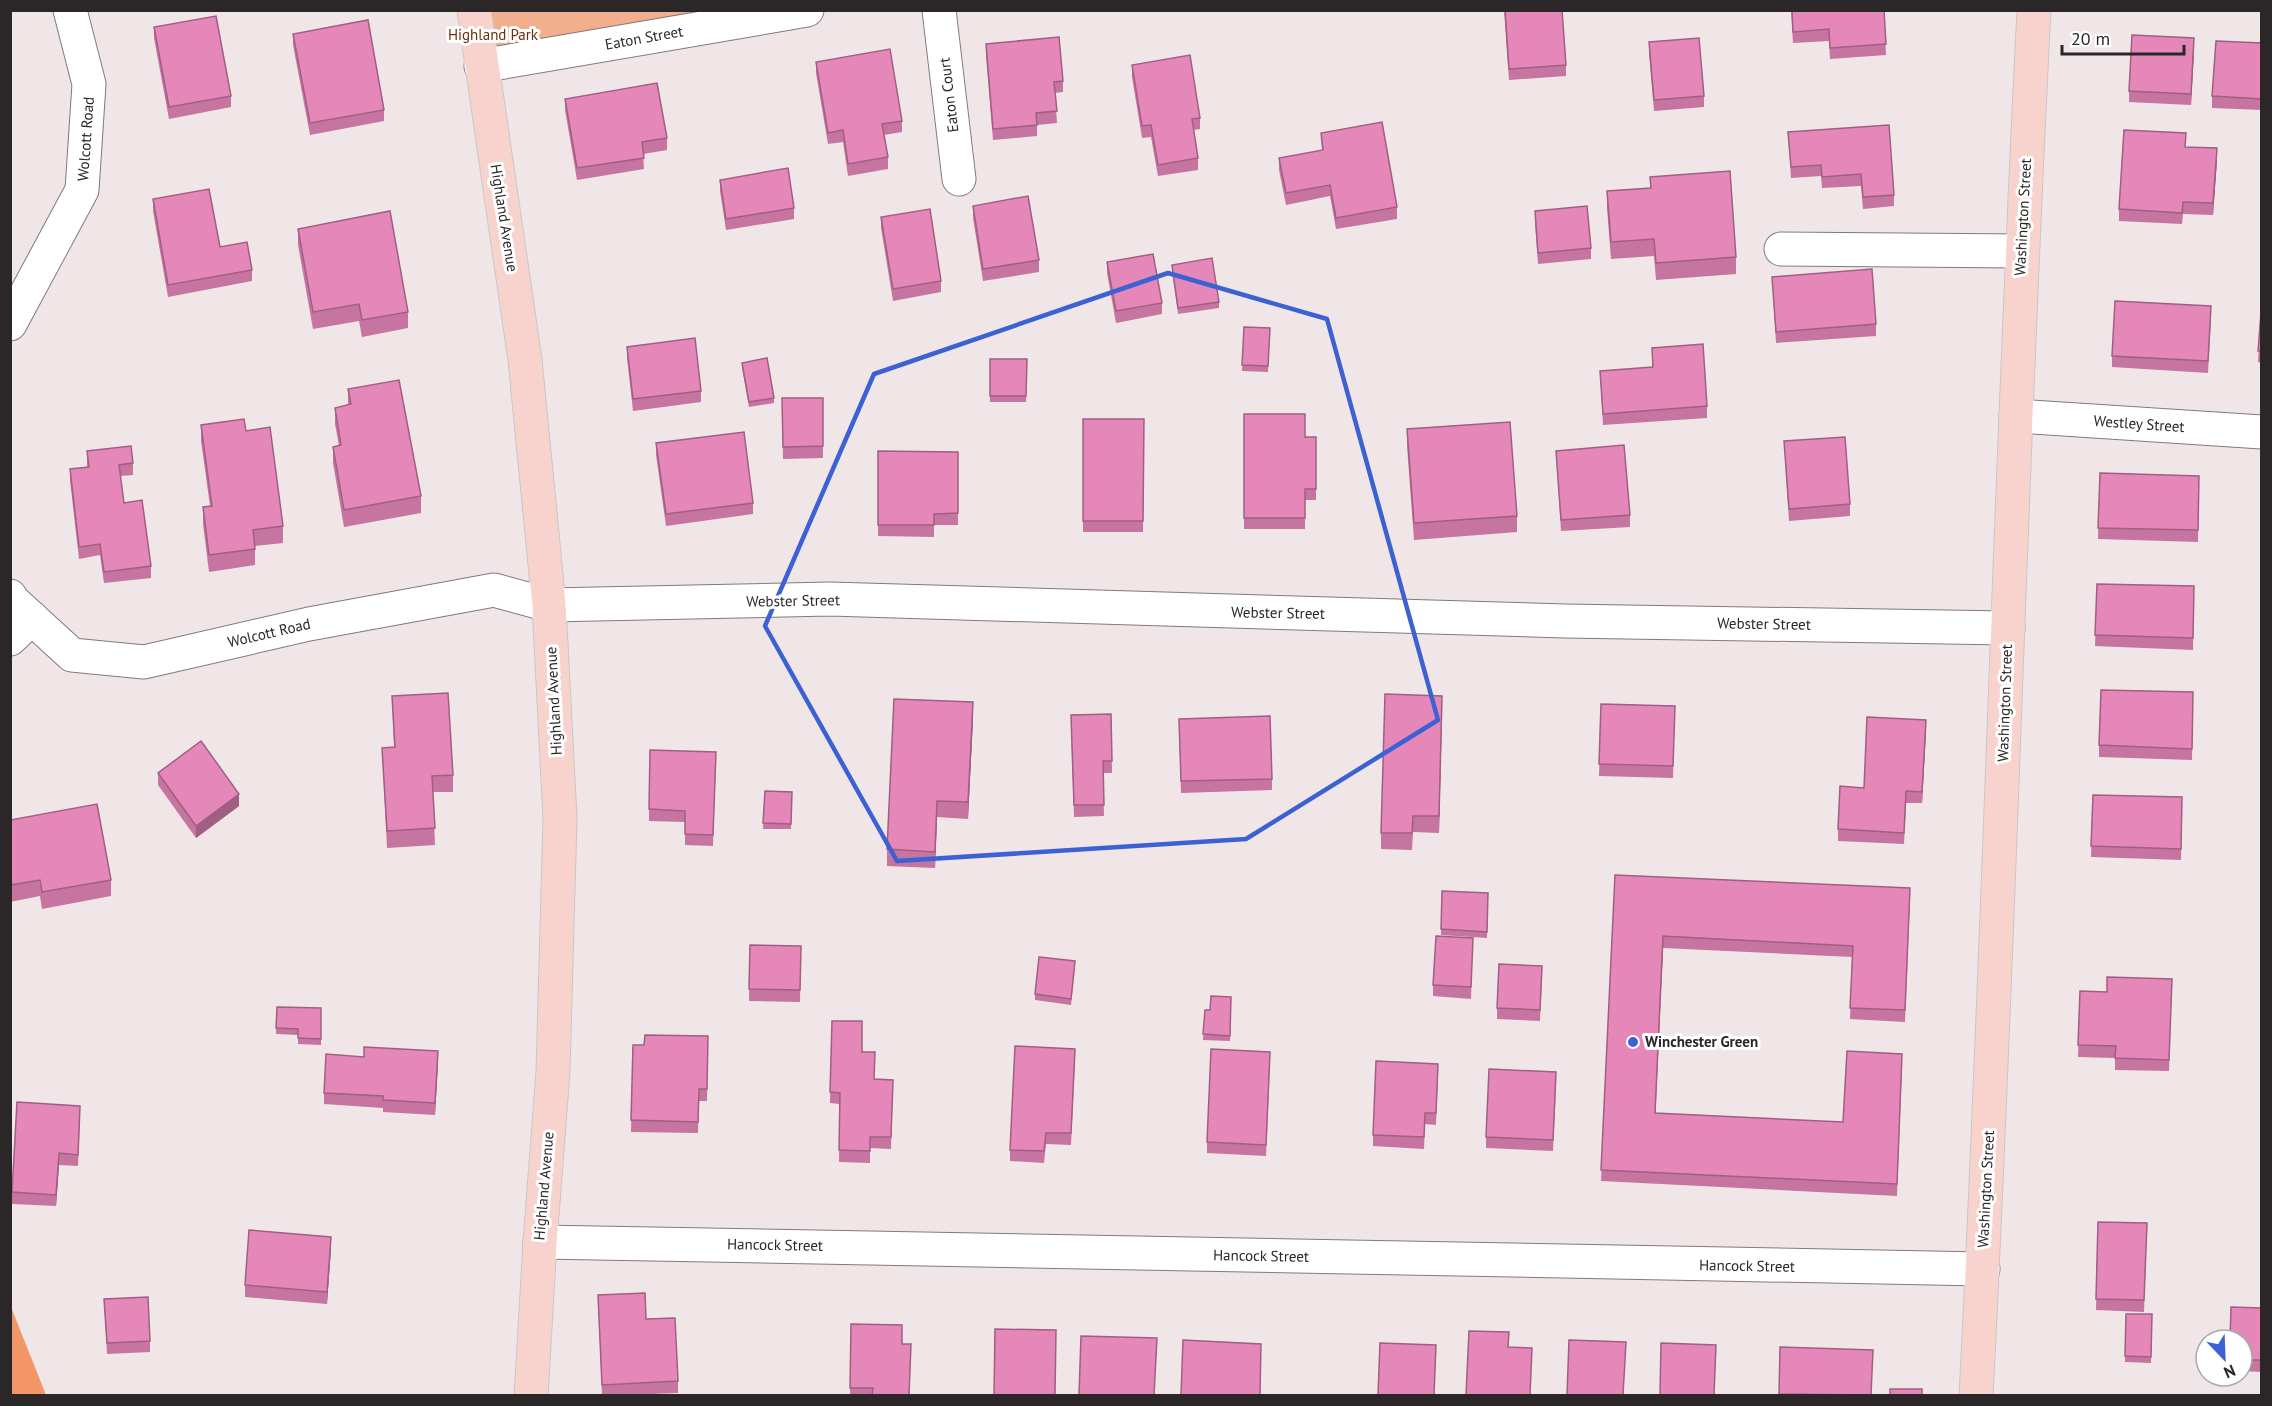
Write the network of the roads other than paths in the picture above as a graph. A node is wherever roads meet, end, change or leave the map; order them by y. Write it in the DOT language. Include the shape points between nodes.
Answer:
graph roads {
  1 [pos="70,10"];
  2 [pos="474,10"];
  3 [pos="807,10"];
  4 [pos="939,10"];
  5 [pos="2034,10"];
  6 [pos="481,66"];
  7 [pos="959,178"];
  8 [pos="1781,249"];
  9 [pos="2021,251"];
  10 [pos="10,324"];
  11 [pos="2016,416"];
  12 [pos="2262,432"];
  13 [pos="549,605"];
  14 [pos="18,618"];
  15 [pos="2008,628"];
  16 [pos="540,1242"];
  17 [pos="1983,1269"];
  18 [pos="531,1395"];
  19 [pos="1976,1395"];
  1 -- 10 [label="street, Wolcott Road" via="89,84 82,190"];
  2 -- 6 [label="main road, Highland Avenue"];
  3 -- 6 [label="street, Eaton Street"];
  4 -- 7 [label="street, Eaton Court"];
  5 -- 9 [label="main road, Washington Street"];
  6 -- 13 [label="main road, Highland Avenue" via="525,360"];
  8 -- 9 [label="street"];
  9 -- 11 [label="main road, Washington Street"];
  11 -- 12 [label="street, Westley Street"];
  11 -- 15 [label="main road, Washington Street"];
  13 -- 14 [label="street, Wolcott Road" via="494,590 309,624 144,662 72,655"];
  13 -- 15 [label="street, Webster Street" via="830,599 1577,621"];
  13 -- 16 [label="main road, Highland Avenue" via="560,818 553,1071"];
  15 -- 17 [label="main road, Washington Street"];
  16 -- 17 [label="street, Hancock Street"];
  16 -- 18 [label="main road, Highland Avenue"];
  17 -- 19 [label="main road, Washington Street"];
}
